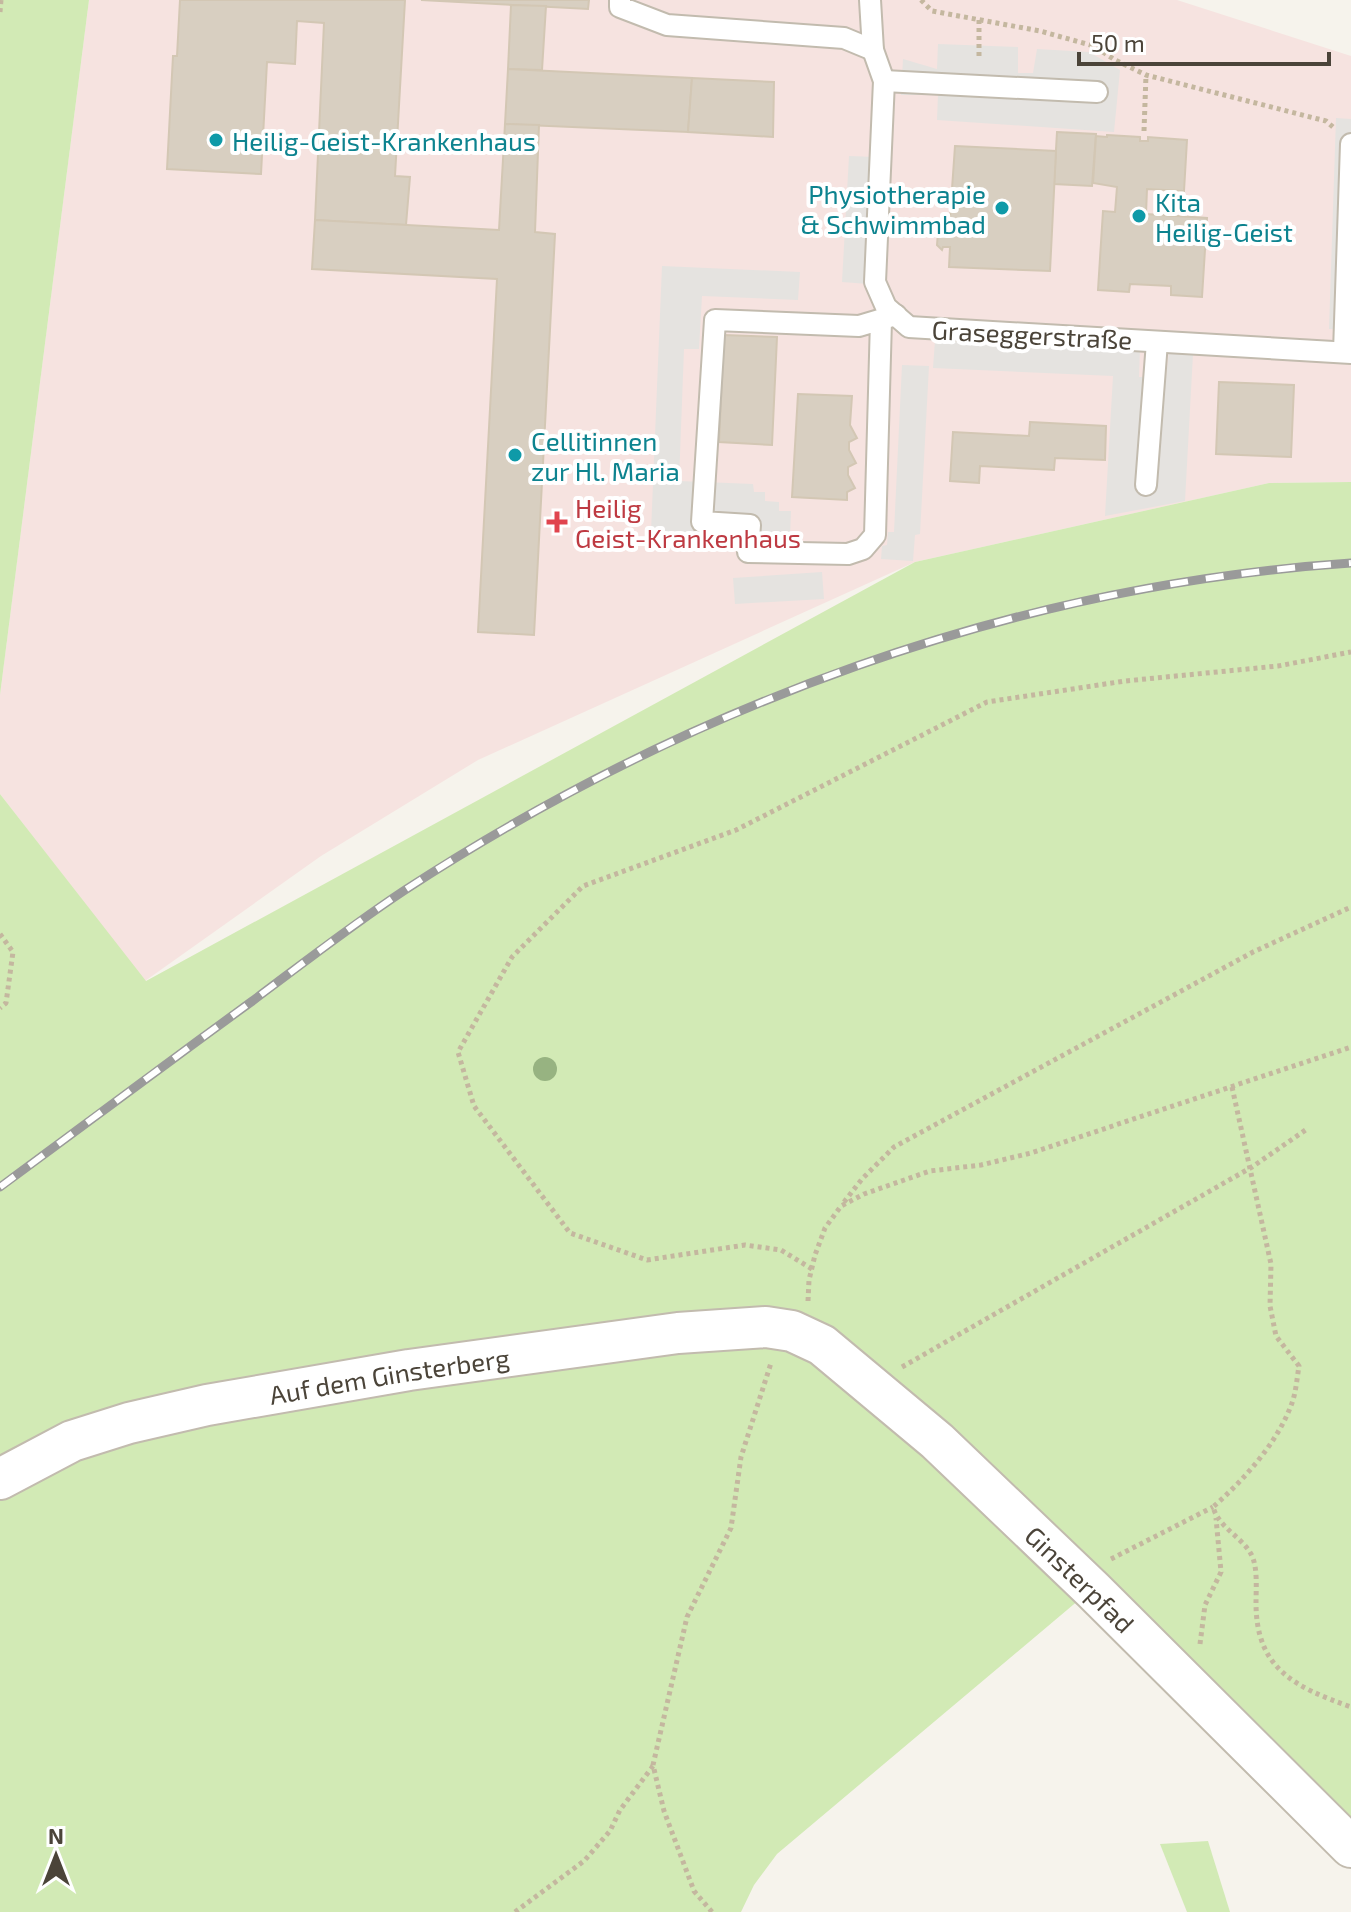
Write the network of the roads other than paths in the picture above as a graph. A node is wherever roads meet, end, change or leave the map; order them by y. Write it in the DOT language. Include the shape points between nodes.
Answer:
graph roads {
  1 [pos="620,0"];
  2 [pos="870,0"];
  3 [pos="873,50"];
  4 [pos="884,81"];
  5 [pos="1097,92"];
  6 [pos="1345,137"];
  7 [pos="888,317"];
  8 [pos="1157,342"];
  9 [pos="1348,353"];
  10 [pos="1146,485"];
  11 [pos="792,1331"];
  12 [pos="0,1479"];
  13 [pos="1351,1847"];
  1 -- 3 [label="lane" via="620,7 667,25 844,38"];
  2 -- 3 [label="lane, Graseggerstraße"];
  3 -- 4 [label="lane, Graseggerstraße"];
  4 -- 5 [label="lane"];
  4 -- 7 [label="lane, Graseggerstraße" via="875,282"];
  6 -- 9 [label="lane"];
  7 -- 7 [label="lane" via="859,326 715,320 702,522 750,525 748,552 848,554 863,549 875,535"];
  7 -- 8 [label="lane, Graseggerstraße" via="909,327"];
  8 -- 9 [label="lane, Graseggerstraße"];
  8 -- 10 [label="lane"];
  11 -- 12 [label="street, Auf dem Ginsterberg" via="766,1327 678,1333 409,1370 207,1405 72,1441"];
  11 -- 13 [label="street, Ginsterpfad" via="822,1345 937,1441"];
}
